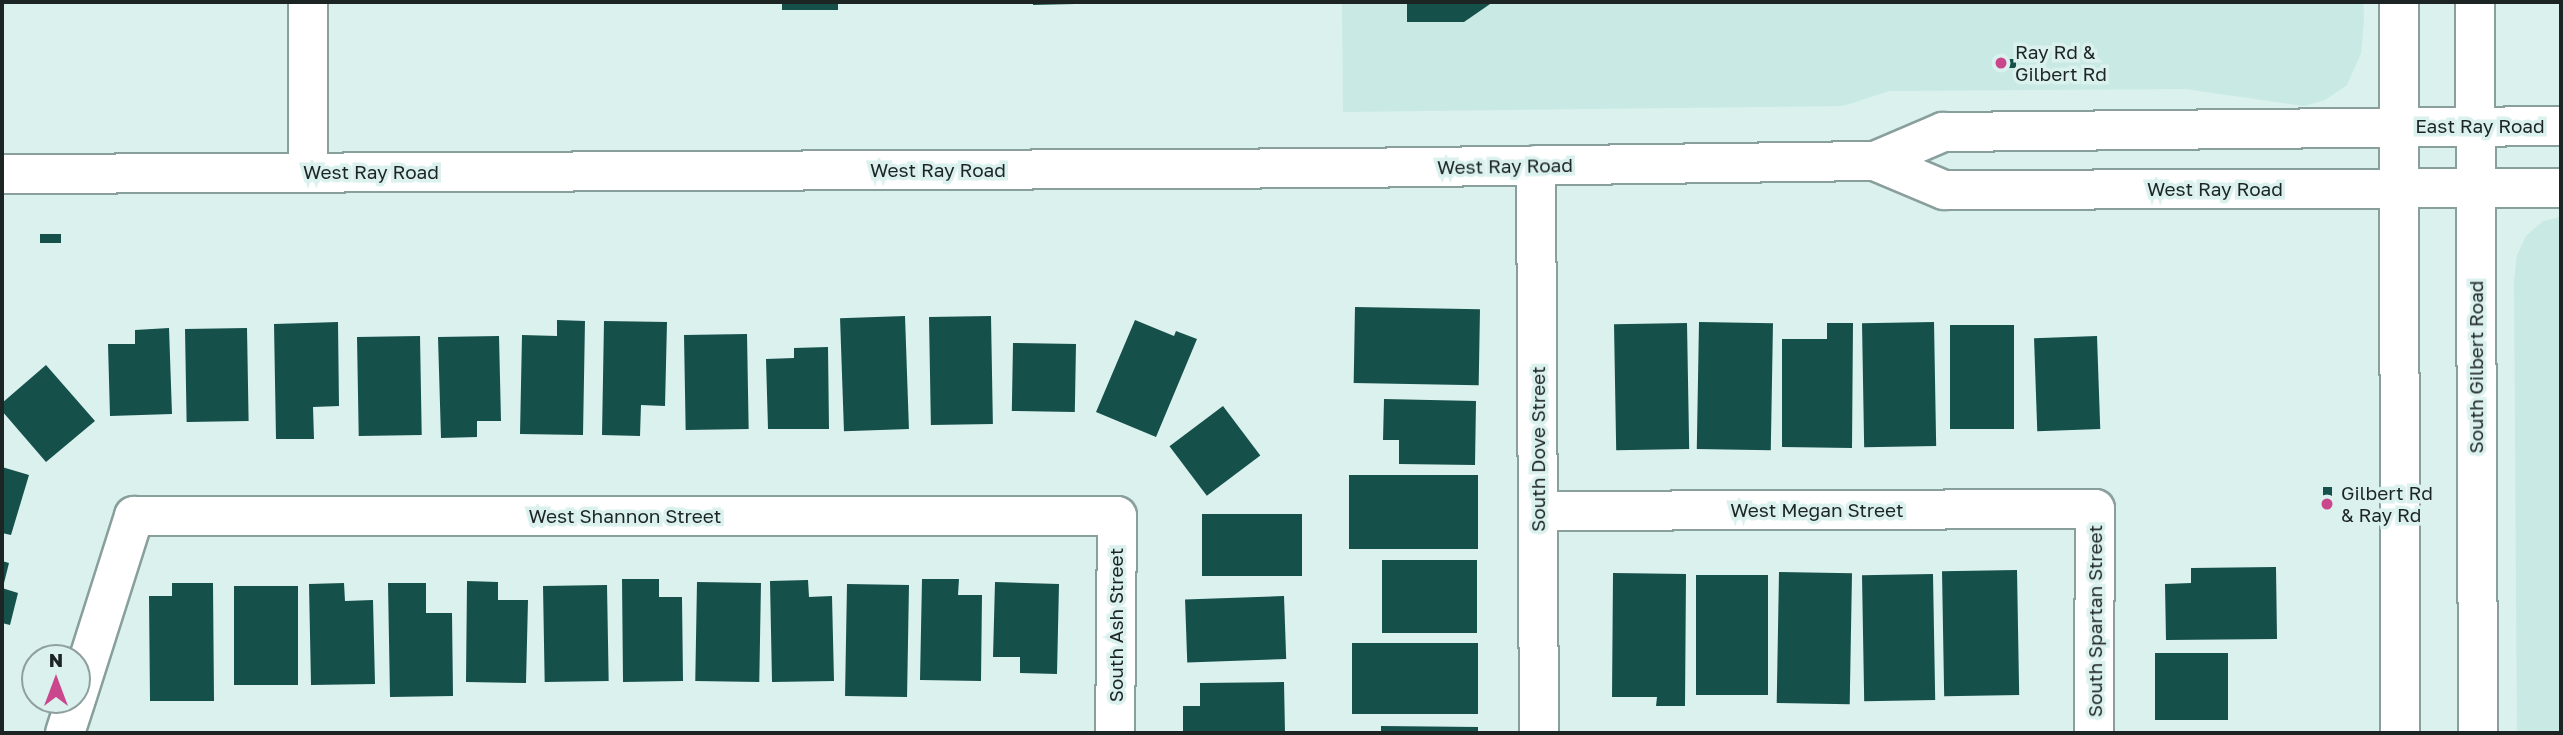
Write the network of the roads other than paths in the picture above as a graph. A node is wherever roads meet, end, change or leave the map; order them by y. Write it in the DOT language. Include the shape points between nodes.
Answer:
graph roads {
  1 [pos="308,2"];
  2 [pos="2399,2"];
  3 [pos="2475,2"];
  4 [pos="2475,124"];
  5 [pos="2399,126"];
  6 [pos="2561,126"];
  7 [pos="1875,161"];
  8 [pos="1536,166"];
  9 [pos="308,173"];
  10 [pos="2,174"];
  11 [pos="2399,188"];
  12 [pos="2561,188"];
  13 [pos="2475,189"];
  14 [pos="2095,509"];
  15 [pos="1538,511"];
  16 [pos="1116,516"];
  17 [pos="91,651"];
  18 [pos="71,714"];
  19 [pos="65,733"];
  20 [pos="1115,733"];
  21 [pos="1539,733"];
  22 [pos="2094,733"];
  23 [pos="2400,733"];
  24 [pos="2478,733"];
  1 -- 9 [label="main road"];
  2 -- 5 [label="main road"];
  3 -- 4 [label="main road, South Gilbert Road"];
  4 -- 5 [label="main road, East Ray Road"];
  4 -- 6 [label="main road, East Ray Road"];
  4 -- 13 [label="main road, South Gilbert Road"];
  5 -- 7 [label="main road, West Ray Road" via="1944,132"];
  5 -- 11 [label="main road"];
  7 -- 8 [label="main road, West Ray Road"];
  7 -- 11 [label="main road, West Ray Road" via="1944,190"];
  8 -- 9 [label="main road, West Ray Road"];
  8 -- 15 [label="main road, South Dove Street"];
  9 -- 10 [label="main road, West Ray Road"];
  11 -- 13 [label="main road, West Ray Road"];
  11 -- 23 [label="main road"];
  12 -- 13 [label="main road, West Ray Road"];
  13 -- 24 [label="main road, South Gilbert Road"];
  14 -- 15 [label="main road, West Megan Street"];
  14 -- 22 [label="main road, South Spartan Street"];
  15 -- 21 [label="main road, South Dove Street"];
  16 -- 17 [label="main road, West Shannon Street" via="134,516"];
  16 -- 20 [label="main road, South Ash Street"];
  18 -- 19 [label="main road"];
}
